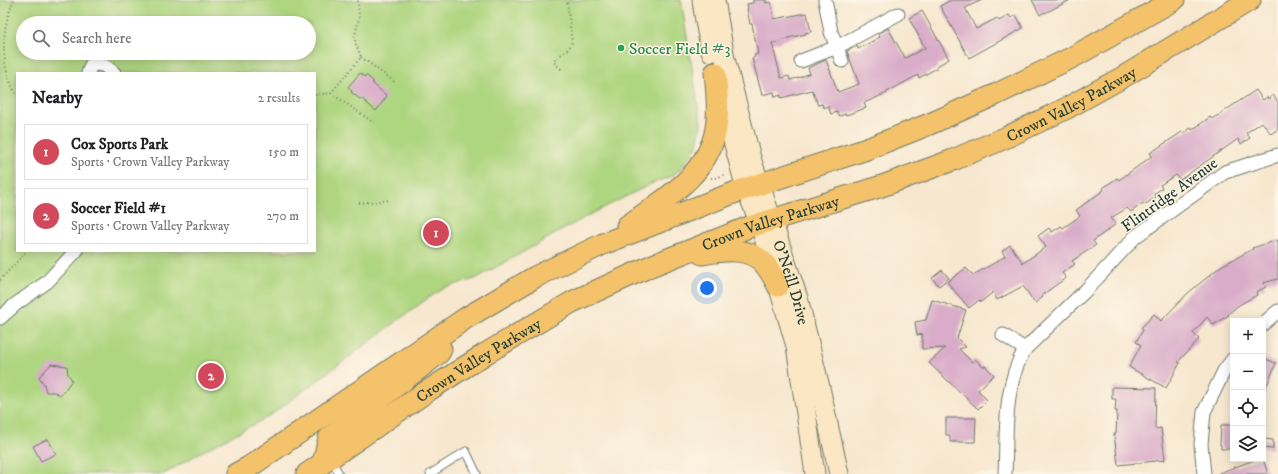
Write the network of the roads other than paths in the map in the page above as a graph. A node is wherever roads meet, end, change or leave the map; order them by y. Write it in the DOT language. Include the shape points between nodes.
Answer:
graph roads {
  1 [pos="702,0"];
  2 [pos="715,0"];
  3 [pos="825,0"];
  4 [pos="1174,0"];
  5 [pos="1250,0"];
  6 [pos="898,14"];
  7 [pos="836,46"];
  8 [pos="801,61"];
  9 [pos="842,61"];
  10 [pos="88,72"];
  11 [pos="113,72"];
  12 [pos="715,73"];
  13 [pos="1278,155"];
  14 [pos="753,186"];
  15 [pos="766,222"];
  16 [pos="603,244"];
  17 [pos="74,252"];
  18 [pos="653,265"];
  19 [pos="778,286"];
  20 [pos="1278,311"];
  21 [pos="0,318"];
  22 [pos="1266,321"];
  23 [pos="454,326"];
  24 [pos="1002,335"];
  25 [pos="1024,349"];
  26 [pos="1230,363"];
  27 [pos="325,468"];
  28 [pos="236,474"];
  29 [pos="430,474"];
  30 [pos="478,474"];
  31 [pos="815,474"];
  32 [pos="839,474"];
  33 [pos="1005,474"];
  34 [pos="1204,474"];
  1 -- 12 [label="main road, O'Neill Drive"];
  2 -- 14 [label="main road, O'Neill Drive" via="725,59 751,158"];
  3 -- 7 [label="street"];
  4 -- 14 [label="main road" via="1073,57 932,123 867,149"];
  5 -- 15 [label="main road, Crown Valley Parkway" via="1124,77 1005,138 882,186"];
  6 -- 7 [label="street"];
  7 -- 8 [label="street"];
  7 -- 9 [label="street"];
  10 -- 11 [label="street" via="91,65 95,64 105,66"];
  12 -- 14 [label="main road, O'Neill Drive"];
  12 -- 16 [label="main road" via="718,101 716,128 708,152 696,171 671,194"];
  13 -- 25 [label="street, Flintridge Avenue" via="1224,172 1135,237 1087,289"];
  14 -- 15 [label="main road, O'Neill Drive"];
  14 -- 16 [label="main road"];
  15 -- 18 [label="main road, Crown Valley Parkway"];
  15 -- 19 [label="main road, O'Neill Drive"];
  15 -- 32 [label="main road, O'Neill Drive" via="798,298"];
  16 -- 23 [label="main road" via="535,277"];
  17 -- 21 [label="street" via="47,282"];
  18 -- 19 [label="main road" via="718,251 746,252 758,258"];
  18 -- 27 [label="main road, Crown Valley Parkway" via="572,302 485,354 436,386"];
  19 -- 31 [label="main road, O'Neill Drive" via="796,346"];
  20 -- 22 [label="street"];
  23 -- 27 [label="main road" via="439,353 329,438"];
  23 -- 28 [label="main road"];
  24 -- 25 [label="street"];
  25 -- 33 [label="street, Flintridge Avenue" via="1018,360 1008,400"];
  26 -- 34 [label="street" via="1204,412 1201,444"];
  29 -- 30 [label="lane" via="466,451"];
}
